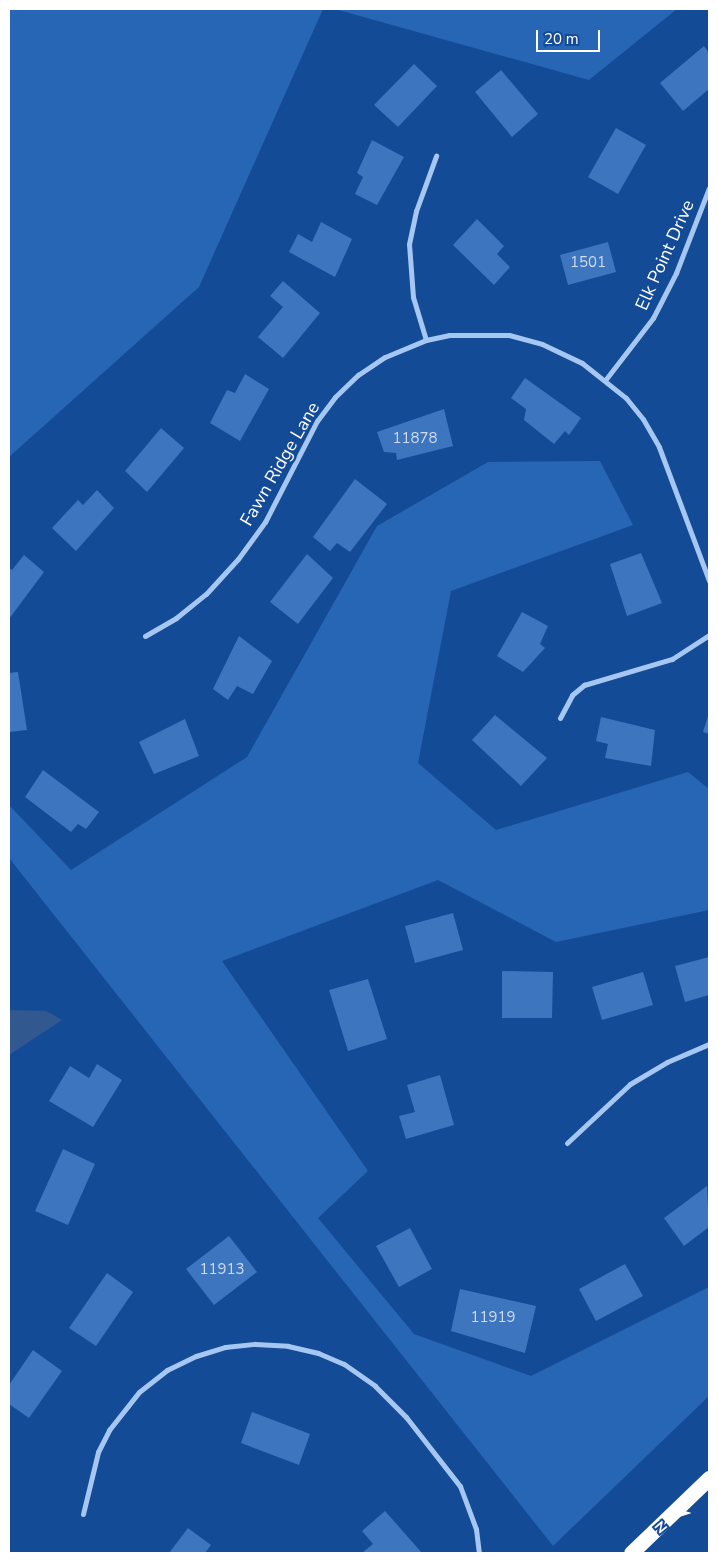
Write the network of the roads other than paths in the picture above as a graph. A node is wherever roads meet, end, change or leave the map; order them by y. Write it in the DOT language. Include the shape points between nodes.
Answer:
graph roads {
  1 [pos="436,156"];
  2 [pos="709,188"];
  3 [pos="426,340"];
  4 [pos="606,379"];
  5 [pos="709,581"];
  6 [pos="709,635"];
  7 [pos="145,636"];
  8 [pos="560,718"];
  9 [pos="709,1044"];
  10 [pos="567,1143"];
  11 [pos="709,1478"];
  12 [pos="83,1514"];
  13 [pos="478,1553"];
  14 [pos="631,1553"];
  1 -- 3 [label="street" via="416,211 409,244 413,298"];
  2 -- 4 [label="street, Elk Point Drive" via="676,273 653,318"];
  3 -- 4 [label="street, Fawn Ridge Lane" via="478,333 509,335 542,344"];
  3 -- 7 [label="street, Fawn Ridge Lane" via="385,357 358,375 335,397 317,421 265,522 238,559 206,594 176,618"];
  4 -- 5 [label="street, Fawn Ridge Lane" via="643,419 658,447"];
  6 -- 8 [label="street" via="672,659 584,685 572,695"];
  9 -- 10 [label="street" via="667,1062 630,1084"];
  11 -- 14 [label="highway"];
  12 -- 13 [label="street" via="98,1452 109,1430 139,1392 168,1370 196,1356 255,1344 288,1346 318,1353 344,1364 375,1386 406,1417 460,1486 476,1529"];
}
